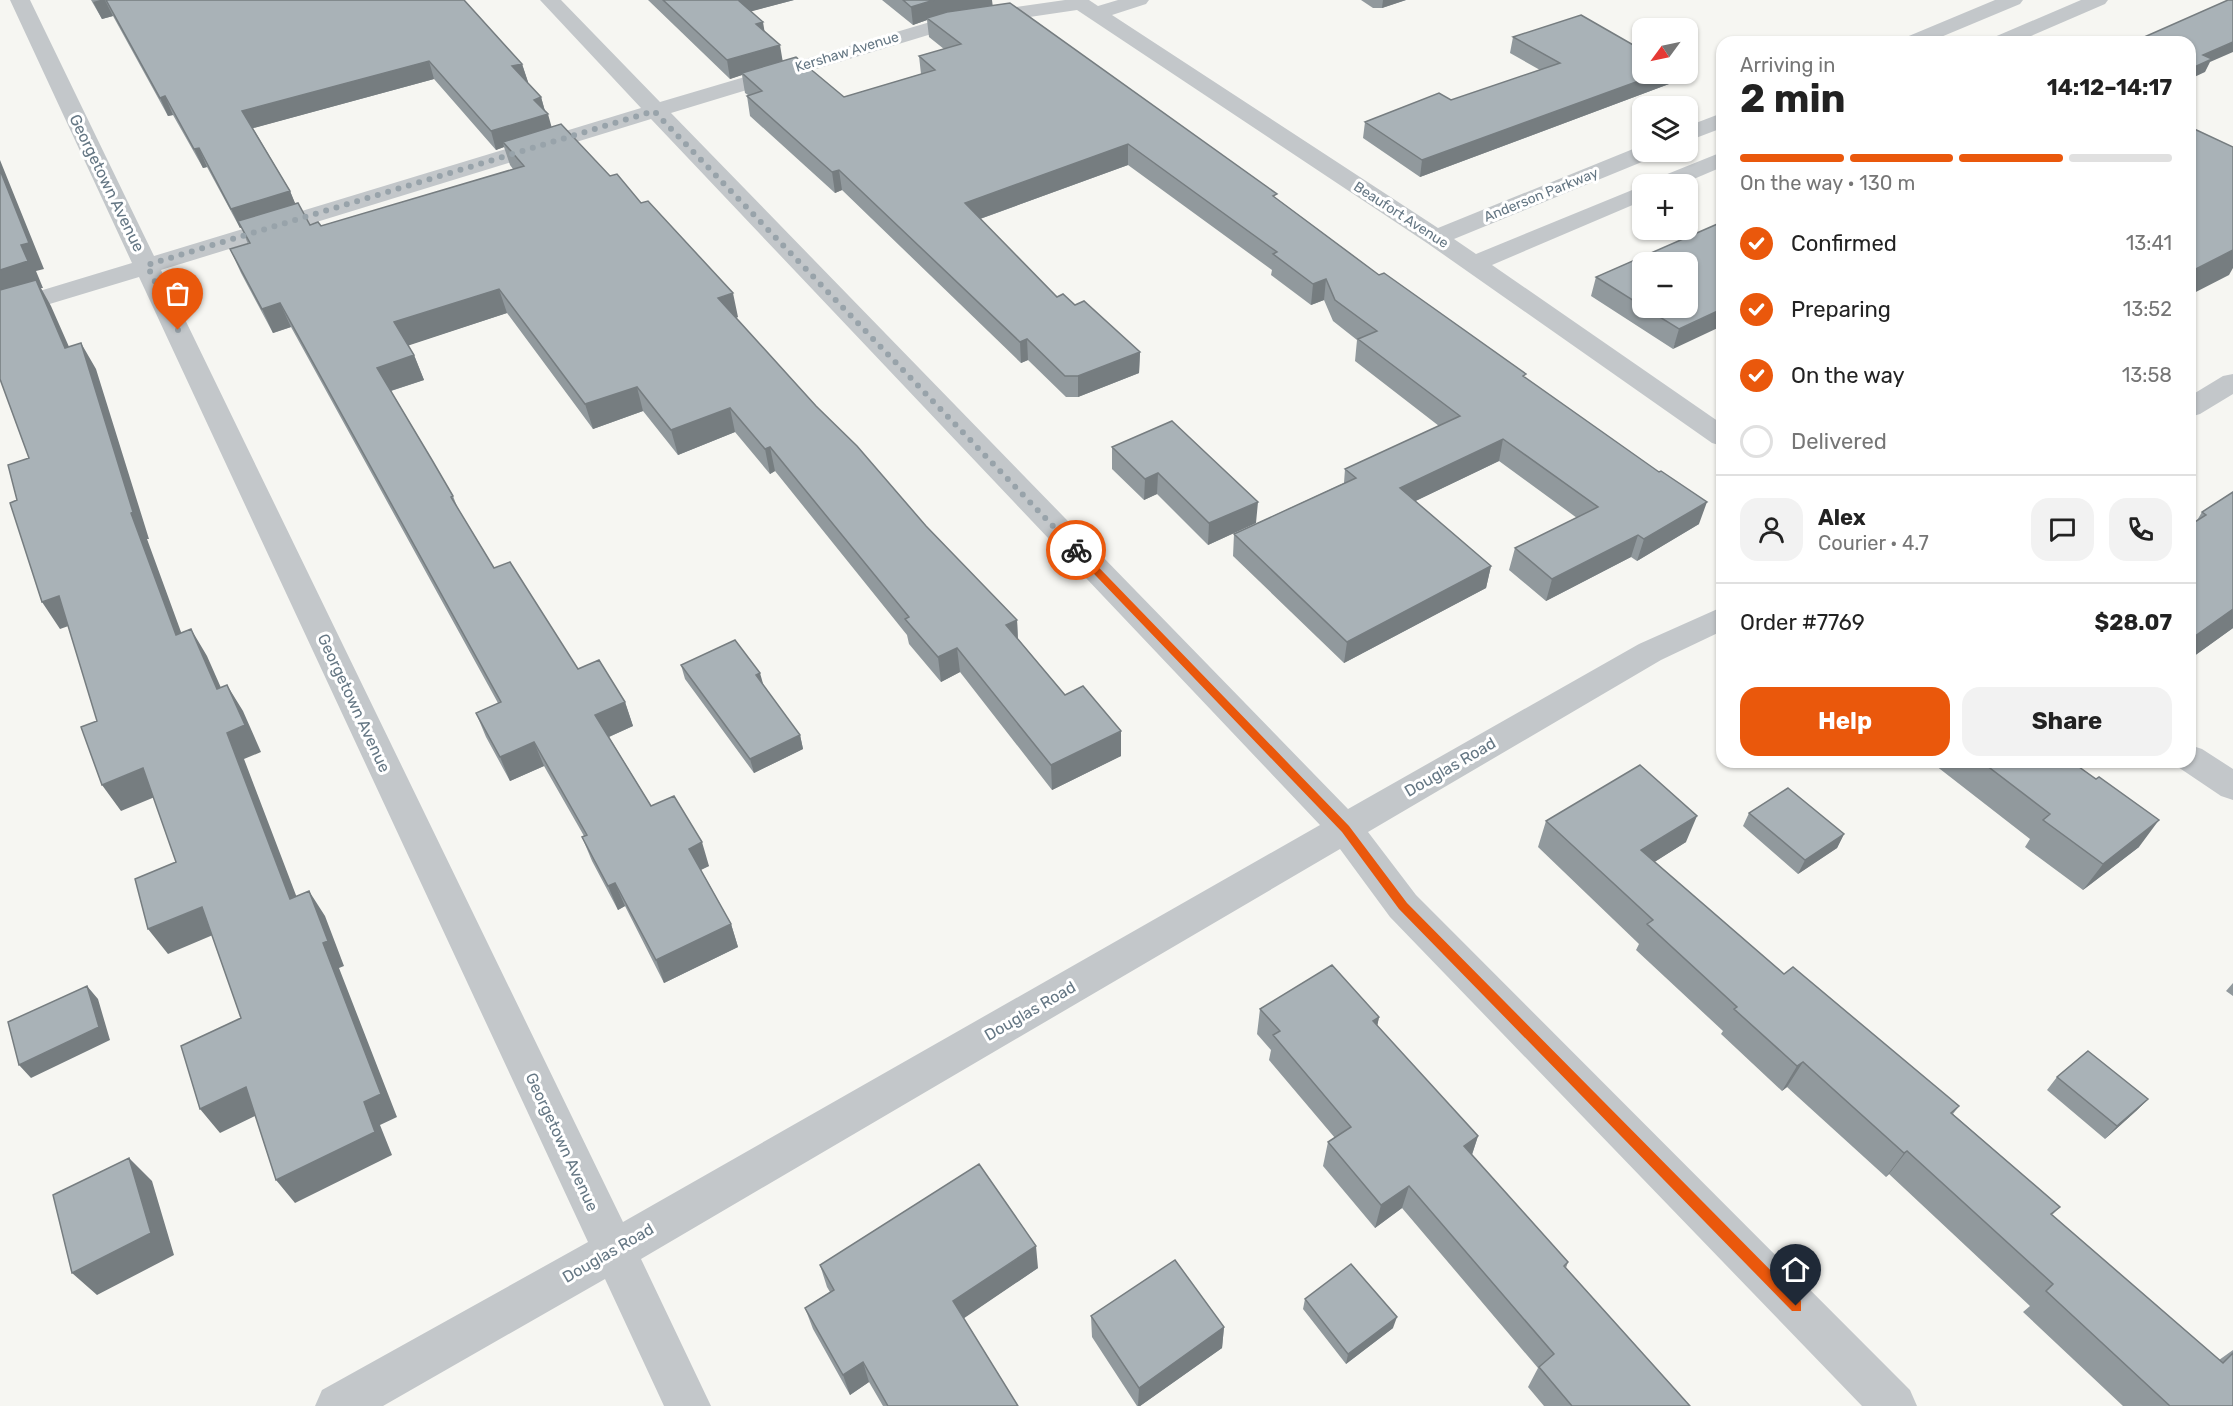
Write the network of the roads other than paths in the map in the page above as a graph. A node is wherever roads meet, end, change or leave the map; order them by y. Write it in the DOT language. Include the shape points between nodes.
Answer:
graph roads {
  1 [pos="20,0"];
  2 [pos="550,0"];
  3 [pos="1139,0"];
  4 [pos="2013,0"];
  5 [pos="2098,0"];
  6 [pos="1083,6"];
  7 [pos="1926,36"];
  8 [pos="2013,36"];
  9 [pos="654,111"];
  10 [pos="1716,122"];
  11 [pos="1698,130"];
  12 [pos="1632,158"];
  13 [pos="1716,162"];
  14 [pos="1687,174"];
  15 [pos="1632,197"];
  16 [pos="1436,238"];
  17 [pos="1474,264"];
  18 [pos="147,265"];
  19 [pos="0,310"];
  20 [pos="2233,382"];
  21 [pos="2196,404"];
  22 [pos="1716,433"];
  23 [pos="1716,621"];
  24 [pos="2196,762"];
  25 [pos="2233,787"];
  26 [pos="1345,829"];
  27 [pos="613,1251"];
  28 [pos="338,1406"];
  29 [pos="688,1406"];
  30 [pos="1894,1406"];
  1 -- 18 [label="street, Georgetown Avenue"];
  2 -- 9 [label="street"];
  3 -- 6 [label="street, Kershaw Avenue"];
  4 -- 7 [label="street"];
  5 -- 8 [label="street"];
  6 -- 9 [label="street, Kershaw Avenue" via="947,23"];
  6 -- 16 [label="street, Beaufort Avenue"];
  9 -- 18 [label="street, Kershaw Avenue"];
  9 -- 26 [label="street"];
  10 -- 11 [label="street"];
  12 -- 16 [label="street, Anderson Parkway"];
  13 -- 14 [label="street"];
  15 -- 17 [label="street"];
  16 -- 17 [label="street, Beaufort Avenue"];
  17 -- 22 [label="street, Beaufort Avenue"];
  18 -- 19 [label="street, Kershaw Avenue"];
  18 -- 27 [label="street, Georgetown Avenue"];
  20 -- 21 [label="street"];
  23 -- 26 [label="street, Douglas Road" via="1650,652"];
  24 -- 25 [label="street"];
  26 -- 27 [label="street, Douglas Road"];
  26 -- 30 [label="street" via="1403,906"];
  27 -- 28 [label="street, Douglas Road"];
  27 -- 29 [label="street, Georgetown Avenue"];
}
